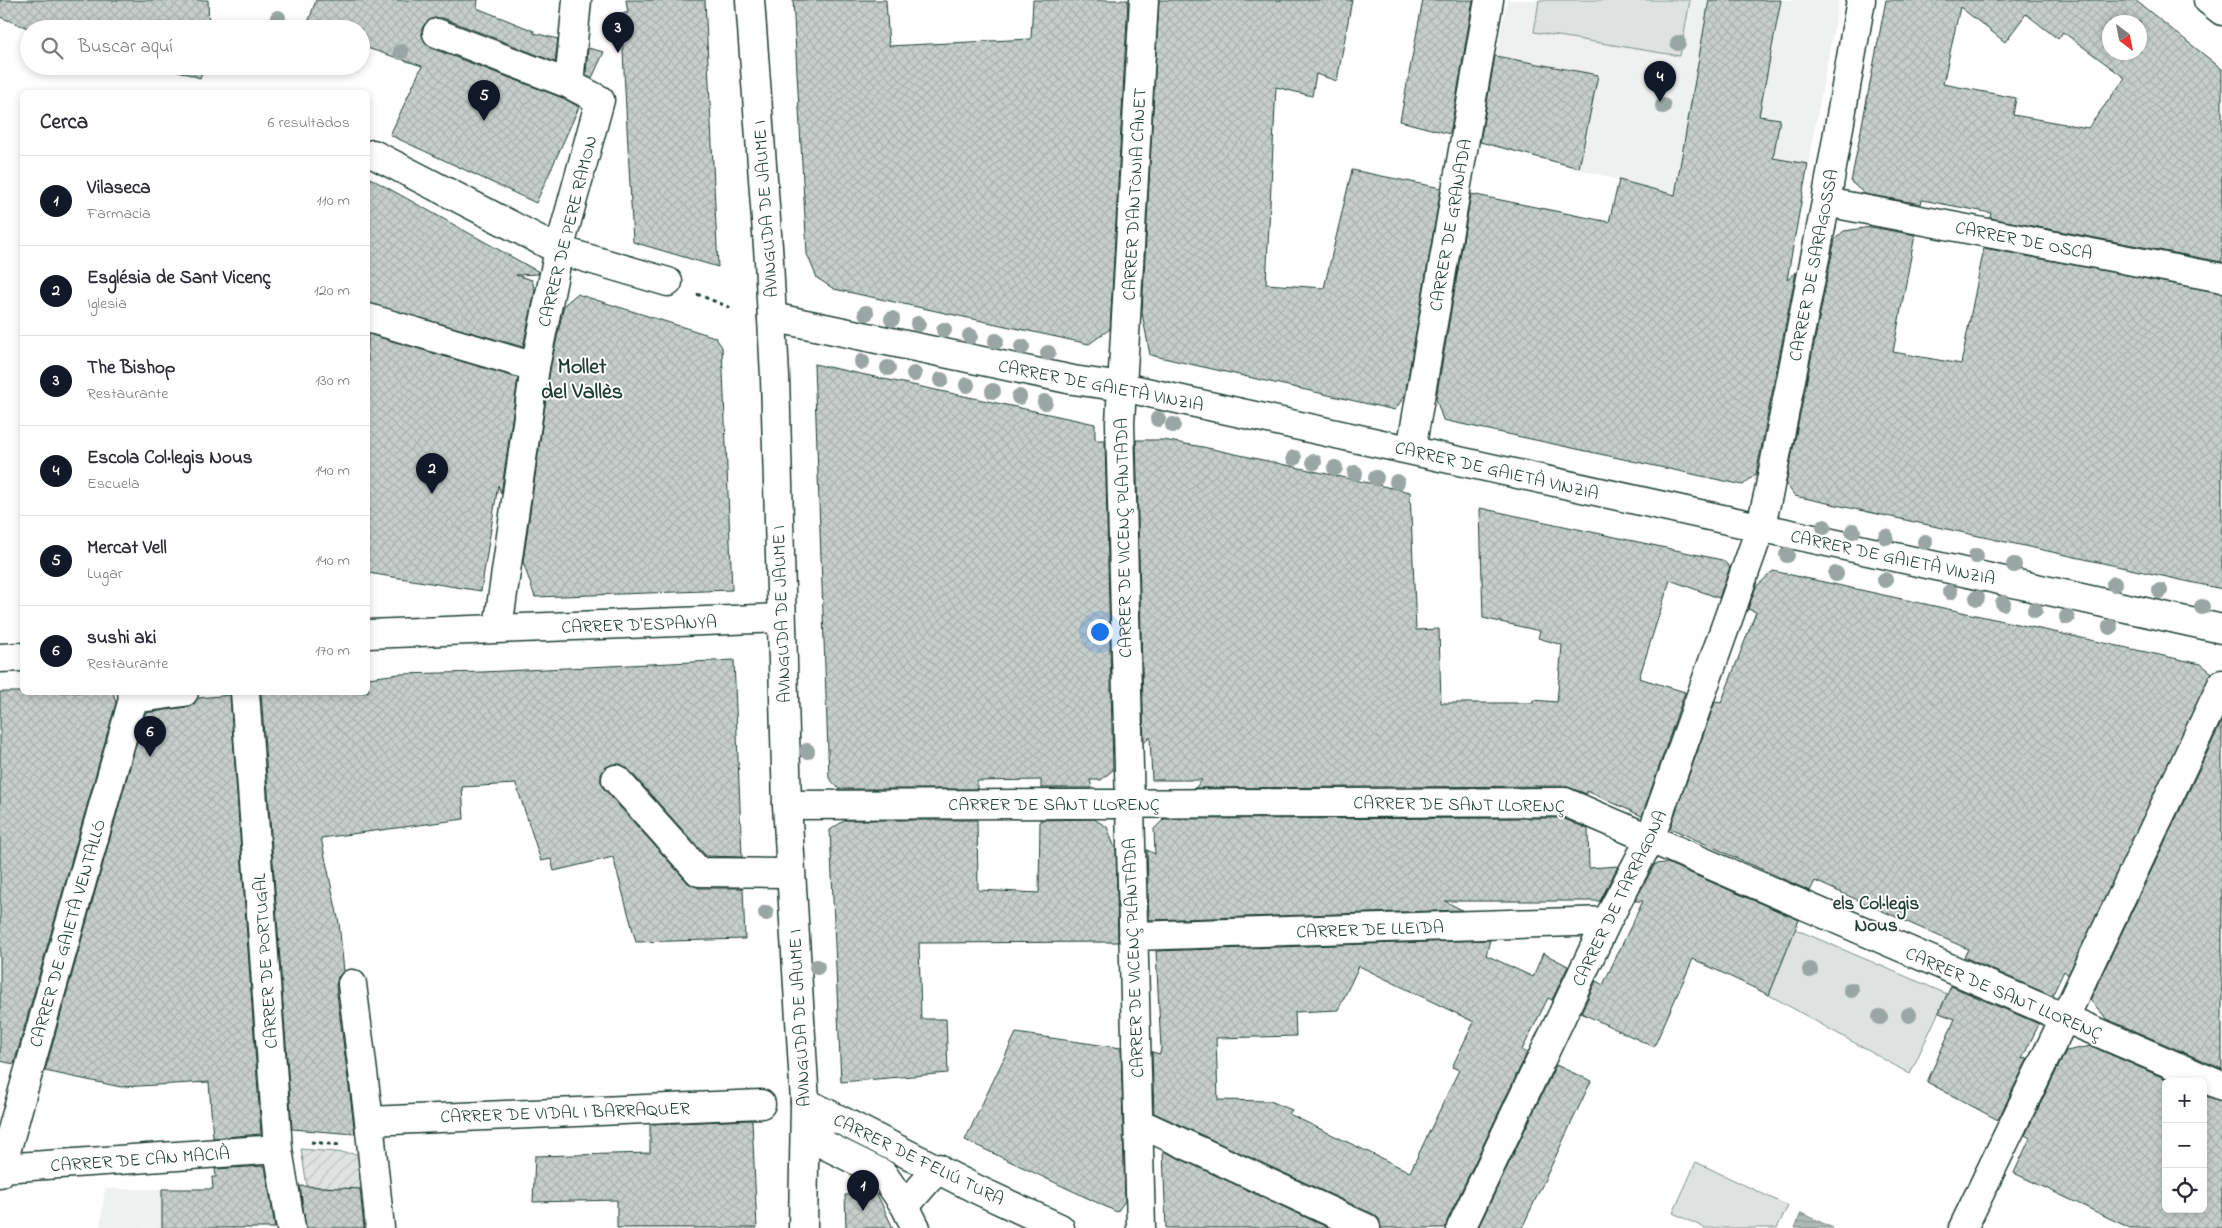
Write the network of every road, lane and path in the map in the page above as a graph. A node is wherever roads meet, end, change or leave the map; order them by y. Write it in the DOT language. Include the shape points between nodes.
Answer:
graph roads {
  1 [pos="577,0"];
  2 [pos="750,0"];
  3 [pos="1144,0"];
  4 [pos="1489,0"];
  5 [pos="1861,0"];
  6 [pos="2208,0"];
  7 [pos="2222,11"];
  8 [pos="437,33"];
  9 [pos="568,84"];
  10 [pos="373,154"];
  11 [pos="1826,202"];
  12 [pos="559,250"];
  13 [pos="2222,278"];
  14 [pos="668,282"];
  15 [pos="772,317"];
  16 [pos="370,319"];
  17 [pos="535,367"];
  18 [pos="1123,387"];
  19 [pos="1411,450"];
  20 [pos="1760,529"];
  21 [pos="780,618"];
  22 [pos="498,628"];
  23 [pos="2222,629"];
  24 [pos="370,634"];
  25 [pos="20,657"];
  26 [pos="0,658"];
  27 [pos="2222,684"];
  28 [pos="146,695"];
  29 [pos="246,695"];
  30 [pos="133,696"];
  31 [pos="616,779"];
  32 [pos="1129,804"];
  33 [pos="787,805"];
  34 [pos="1650,840"];
  35 [pos="790,873"];
  36 [pos="1607,921"];
  37 [pos="1133,936"];
  38 [pos="352,984"];
  39 [pos="2064,1019"];
  40 [pos="2222,1086"];
  41 [pos="805,1102"];
  42 [pos="761,1104"];
  43 [pos="369,1121"];
  44 [pos="1139,1123"];
  45 [pos="278,1149"];
  46 [pos="372,1150"];
  47 [pos="938,1168"];
  48 [pos="1,1170"];
  49 [pos="911,1217"];
  50 [pos="291,1228"];
  51 [pos="380,1228"];
  52 [pos="803,1228"];
  53 [pos="1060,1228"];
  54 [pos="1141,1228"];
  55 [pos="1366,1228"];
  56 [pos="1461,1228"];
  57 [pos="1963,1228"];
  1 -- 9 [label="street"];
  2 -- 15 [label="street, AVINGUDA DE JAUME I"];
  3 -- 18 [label="street, CARRER D'ANTÒNIA CANET"];
  4 -- 19 [label="street, CARRER DE GRANADA"];
  5 -- 11 [label="street, CARRER DE SARAGOSSA"];
  6 -- 7 [label="street"];
  8 -- 9 [label="street"];
  9 -- 12 [label="street, CARRER DE PERE RAMON" via="600,100"];
  10 -- 12 [label="street"];
  11 -- 13 [label="street, CARRER DE OSCA"];
  11 -- 20 [label="street, CARRER DE SARAGOSSA"];
  12 -- 14 [label="street"];
  12 -- 17 [label="street, CARRER DE PERE RAMON"];
  15 -- 18 [label="street, CARRER DE GAIETÀ VINZIA" via="1073,380"];
  15 -- 21 [label="street, AVINGUDA DE JAUME I"];
  16 -- 17 [label="street"];
  17 -- 22 [label="street, CARRER DE PERE RAMON"];
  18 -- 19 [label="street, CARRER DE GAIETÀ VINZIA"];
  18 -- 32 [label="street, CARRER DE VICENÇ PLANTADA" via="1120,423"];
  19 -- 20 [label="street, CARRER DE GAIETÀ VINZIA"];
  20 -- 23 [label="street, CARRER DE GAIETÀ VINZIA"];
  20 -- 34 [label="street, CARRER DE TARRAGONA"];
  21 -- 22 [label="street, CARRER D'ESPANYA"];
  21 -- 33 [label="street, AVINGUDA DE JAUME I"];
  22 -- 24 [label="street, CARRER D'ESPANYA"];
  25 -- 26 [label="street"];
  27 -- 39 [label="street"];
  28 -- 30 [label="street"];
  29 -- 45 [label="street, CARRER DE PORTUGAL"];
  30 -- 48 [label="street, CARRER DE GAIETÀ VENTALLÓ"];
  31 -- 35 [label="street" via="699,872"];
  32 -- 33 [label="street, CARRER DE SANT LLORENÇ"];
  32 -- 34 [label="street, CARRER DE SANT LLORENÇ" via="1565,802"];
  32 -- 37 [label="street, CARRER DE VICENÇ PLANTADA"];
  33 -- 35 [label="street, AVINGUDA DE JAUME I"];
  34 -- 36 [label="street, CARRER DE TARRAGONA"];
  34 -- 39 [label="street, CARRER DE SANT LLORENÇ"];
  35 -- 41 [label="street, AVINGUDA DE JAUME I"];
  36 -- 37 [label="street, CARRER DE LLEIDA"];
  36 -- 56 [label="street, CARRER DE TARRAGONA"];
  37 -- 44 [label="street, CARRER DE VICENÇ PLANTADA"];
  38 -- 43 [label="street"];
  39 -- 40 [label="street, CARRER DE SANT LLORENÇ"];
  39 -- 57 [label="street"];
  41 -- 47 [label="street, CARRER DE FELIÚ TURA"];
  41 -- 49 [label="street" via="823,1144 884,1174"];
  41 -- 52 [label="street, AVINGUDA DE JAUME I"];
  42 -- 43 [label="street, CARRER DE VIDAL I BARRAQUER"];
  43 -- 46 [label="street"];
  44 -- 54 [label="street, CARRER DE VICENÇ PLANTADA"];
  44 -- 55 [label="street"];
  45 -- 46 [label="path" via="300,1140"];
  45 -- 48 [label="street, CARRER DE CAN MACIÀ"];
  45 -- 50 [label="street, CARRER DE PORTUGAL"];
  46 -- 51 [label="street"];
  47 -- 49 [label="street"];
  47 -- 53 [label="street, CARRER DE FELIÚ TURA"];
}
